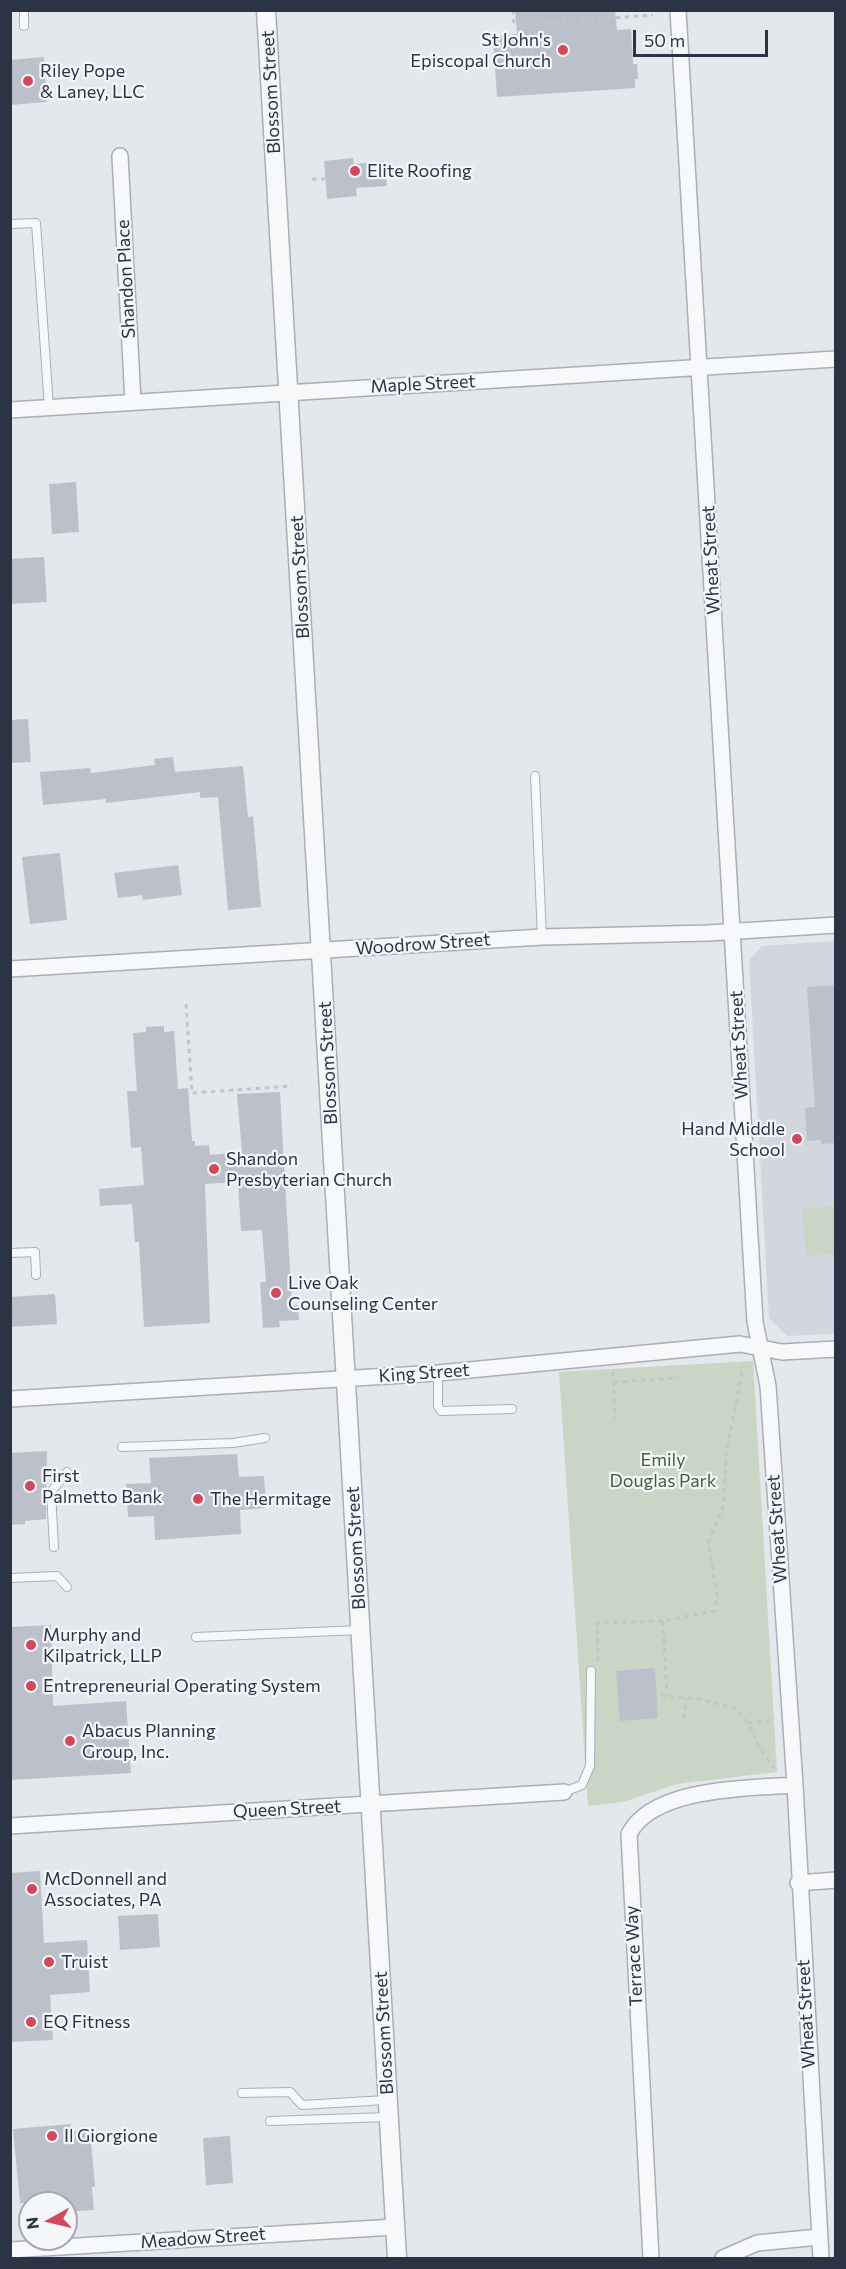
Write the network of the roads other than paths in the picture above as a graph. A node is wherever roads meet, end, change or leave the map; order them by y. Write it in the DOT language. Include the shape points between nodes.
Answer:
graph roads {
  1 [pos="24,10"];
  2 [pos="266,10"];
  3 [pos="678,10"];
  4 [pos="24,26"];
  5 [pos="120,156"];
  6 [pos="10,224"];
  7 [pos="836,359"];
  8 [pos="699,368"];
  9 [pos="289,393"];
  10 [pos="133,402"];
  11 [pos="49,407"];
  12 [pos="10,410"];
  13 [pos="535,776"];
  14 [pos="836,924"];
  15 [pos="733,932"];
  16 [pos="542,937"];
  17 [pos="321,951"];
  18 [pos="10,969"];
  19 [pos="10,1253"];
  20 [pos="36,1275"];
  21 [pos="762,1348"];
  22 [pos="836,1349"];
  23 [pos="438,1373"];
  24 [pos="346,1379"];
  25 [pos="10,1399"];
  26 [pos="512,1409"];
  27 [pos="265,1438"];
  28 [pos="122,1447"];
  29 [pos="68,1472"];
  30 [pos="54,1547"];
  31 [pos="10,1578"];
  32 [pos="67,1587"];
  33 [pos="361,1630"];
  34 [pos="196,1637"];
  35 [pos="591,1671"];
  36 [pos="795,1785"];
  37 [pos="564,1792"];
  38 [pos="371,1804"];
  39 [pos="10,1826"];
  40 [pos="836,1880"];
  41 [pos="798,1883"];
  42 [pos="242,2093"];
  43 [pos="388,2108"];
  44 [pos="270,2121"];
  45 [pos="396,2227"];
  46 [pos="819,2237"];
  47 [pos="10,2250"];
  48 [pos="397,2259"];
  49 [pos="651,2259"];
  50 [pos="723,2259"];
  51 [pos="820,2259"];
  1 -- 4 [label="lane"];
  2 -- 9 [label="street, Blossom Street"];
  3 -- 8 [label="street, Wheat Street"];
  5 -- 10 [label="street, Shandon Place"];
  6 -- 11 [label="lane" via="36,223"];
  7 -- 8 [label="street, Maple Street"];
  8 -- 9 [label="street, Maple Street"];
  8 -- 15 [label="street, Wheat Street"];
  9 -- 10 [label="street, Maple Street"];
  9 -- 17 [label="street, Blossom Street"];
  10 -- 11 [label="street, Maple Street"];
  11 -- 12 [label="street, Maple Street"];
  13 -- 16 [label="lane"];
  14 -- 15 [label="street, Woodrow Street"];
  15 -- 16 [label="street, Woodrow Street"];
  15 -- 21 [label="street, Wheat Street" via="755,1322"];
  16 -- 17 [label="street, Woodrow Street"];
  17 -- 18 [label="street, Woodrow Street"];
  17 -- 24 [label="street, Blossom Street"];
  19 -- 20 [label="lane" via="35,1252"];
  21 -- 22 [label="street, King Street" via="783,1352"];
  21 -- 23 [label="street, King Street" via="740,1344"];
  21 -- 36 [label="street, Wheat Street" via="768,1386"];
  23 -- 24 [label="street, King Street"];
  23 -- 26 [label="lane" via="441,1411"];
  24 -- 25 [label="street, King Street"];
  24 -- 33 [label="street, Blossom Street"];
  27 -- 28 [label="lane"];
  29 -- 30 [label="lane" via="51,1492"];
  31 -- 32 [label="lane" via="57,1576"];
  33 -- 34 [label="lane"];
  33 -- 38 [label="street, Blossom Street"];
  35 -- 37 [label="lane" via="590,1766 582,1785"];
  36 -- 41 [label="street, Wheat Street"];
  36 -- 49 [label="street, Terrace Way" via="718,1790 677,1800 640,1818 629,1834"];
  37 -- 38 [label="street, Queen Street"];
  38 -- 39 [label="street, Queen Street"];
  38 -- 43 [label="street, Blossom Street"];
  40 -- 41 [label="street"];
  41 -- 46 [label="street, Wheat Street"];
  42 -- 43 [label="lane" via="290,2092 302,2105"];
  43 -- 44 [label="lane" via="375,2115"];
  43 -- 45 [label="street, Blossom Street"];
  45 -- 47 [label="street, Meadow Street"];
  45 -- 48 [label="street, Blossom Street"];
  46 -- 50 [label="street" via="757,2243"];
  46 -- 51 [label="street, Wheat Street"];
}
